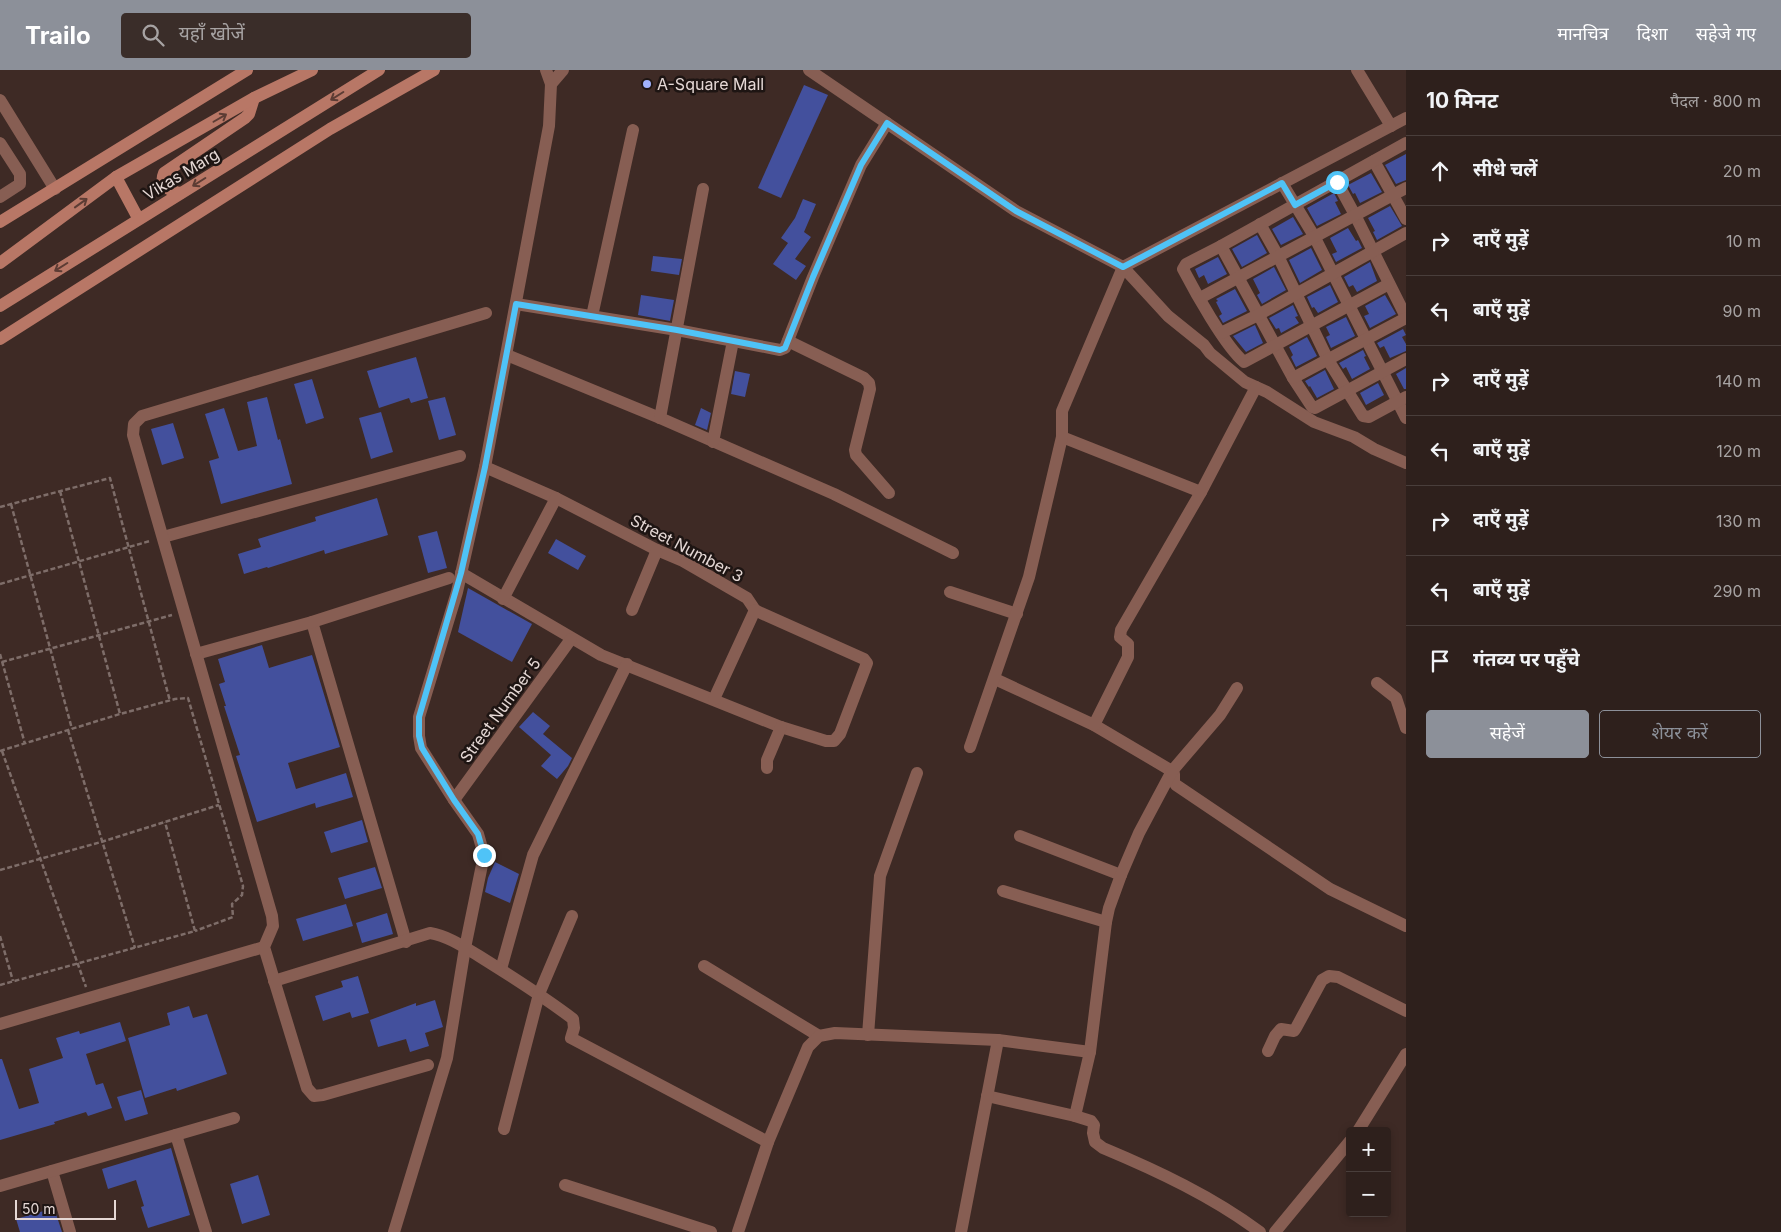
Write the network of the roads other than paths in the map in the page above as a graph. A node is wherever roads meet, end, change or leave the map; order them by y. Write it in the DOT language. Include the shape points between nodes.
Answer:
graph roads {
  1 [pos="247,70"];
  2 [pos="312,70"];
  3 [pos="379,70"];
  4 [pos="434,70"];
  5 [pos="546,70"];
  6 [pos="563,70"];
  7 [pos="809,70"];
  8 [pos="1357,70"];
  9 [pos="551,84"];
  10 [pos="254,98"];
  11 [pos="0,100"];
  12 [pos="1406,118"];
  13 [pos="887,123"];
  14 [pos="1391,126"];
  15 [pos="633,130"];
  16 [pos="0,143"];
  17 [pos="1405,146"];
  18 [pos="1374,161"];
  19 [pos="116,177"];
  20 [pos="1337,182"];
  21 [pos="1282,183"];
  22 [pos="1406,188"];
  23 [pos="55,189"];
  24 [pos="703,189"];
  25 [pos="181,194"];
  26 [pos="1393,194"];
  27 [pos="0,197"];
  28 [pos="1295,205"];
  29 [pos="1355,215"];
  30 [pos="138,218"];
  31 [pos="1406,220"];
  32 [pos="0,222"];
  33 [pos="1260,224"];
  34 [pos="1406,233"];
  35 [pos="1314,236"];
  36 [pos="1221,246"];
  37 [pos="1373,251"];
  38 [pos="1278,256"];
  39 [pos="0,263"];
  40 [pos="1123,267"];
  41 [pos="1333,274"];
  42 [pos="1238,277"];
  43 [pos="1389,284"];
  44 [pos="1296,294"];
  45 [pos="1200,298"];
  46 [pos="516,304"];
  47 [pos="1349,305"];
  48 [pos="0,306"];
  49 [pos="486,313"];
  50 [pos="1258,315"];
  51 [pos="592,316"];
  52 [pos="1406,317"];
  53 [pos="1311,326"];
  54 [pos="677,330"];
  55 [pos="1221,333"];
  56 [pos="0,339"];
  57 [pos="1366,340"];
  58 [pos="733,341"];
  59 [pos="788,341"];
  60 [pos="1275,345"];
  61 [pos="506,355"];
  62 [pos="1406,359"];
  63 [pos="1328,360"];
  64 [pos="1382,372"];
  65 [pos="1293,378"];
  66 [pos="1256,387"];
  67 [pos="1348,391"];
  68 [pos="1402,399"];
  69 [pos="660,418"];
  70 [pos="1406,418"];
  71 [pos="1062,437"];
  72 [pos="713,442"];
  73 [pos="460,456"];
  74 [pos="1406,463"];
  75 [pos="485,467"];
  76 [pos="1201,492"];
  77 [pos="889,493"];
  78 [pos="556,498"];
  79 [pos="162,537"];
  80 [pos="657,550"];
  81 [pos="953,553"];
  82 [pos="455,576"];
  83 [pos="950,592"];
  84 [pos="503,599"];
  85 [pos="632,610"];
  86 [pos="755,610"];
  87 [pos="1017,614"];
  88 [pos="312,622"];
  89 [pos="572,639"];
  90 [pos="196,654"];
  91 [pos="627,664"];
  92 [pos="995,679"];
  93 [pos="1377,683"];
  94 [pos="1237,688"];
  95 [pos="714,699"];
  96 [pos="1094,725"];
  97 [pos="780,727"];
  98 [pos="1406,728"];
  99 [pos="970,747"];
  100 [pos="767,768"];
  101 [pos="1172,771"];
  102 [pos="917,772"];
  103 [pos="454,800"];
  104 [pos="1020,836"];
  105 [pos="1121,875"];
  106 [pos="1003,891"];
  107 [pos="572,916"];
  108 [pos="1106,922"];
  109 [pos="1406,926"];
  110 [pos="406,942"];
  111 [pos="264,947"];
  112 [pos="466,948"];
  113 [pos="704,966"];
  114 [pos="501,970"];
  115 [pos="274,981"];
  116 [pos="539,994"];
  117 [pos="1406,1011"];
  118 [pos="0,1024"];
  119 [pos="868,1035"];
  120 [pos="819,1036"];
  121 [pos="998,1040"];
  122 [pos="1268,1051"];
  123 [pos="1090,1052"];
  124 [pos="1406,1054"];
  125 [pos="428,1065"];
  126 [pos="988,1096"];
  127 [pos="1075,1116"];
  128 [pos="234,1118"];
  129 [pos="1360,1127"];
  130 [pos="504,1129"];
  131 [pos="176,1135"];
  132 [pos="768,1142"];
  133 [pos="1346,1146"];
  134 [pos="52,1171"];
  135 [pos="565,1185"];
  136 [pos="0,1186"];
  137 [pos="70,1232"];
  138 [pos="206,1232"];
  139 [pos="394,1232"];
  140 [pos="711,1232"];
  141 [pos="738,1232"];
  142 [pos="961,1232"];
  143 [pos="1260,1232"];
  144 [pos="1276,1232"];
  1 -- 23 [label="main road"];
  2 -- 10 [label="main road, Vikas Marg"];
  3 -- 25 [label="main road, Vikas Marg, one-way"];
  4 -- 56 [label="main road" via="330,129"];
  5 -- 9 [label="street"];
  6 -- 9 [label="street"];
  7 -- 13 [label="street"];
  8 -- 14 [label="street"];
  9 -- 46 [label="street" via="549,126"];
  19 -- 10 [label="main road, Vikas Marg, one-way"];
  10 -- 25 [label="main road" via="245,118 164,174 163,182 168,189"];
  11 -- 23 [label="street"];
  12 -- 14 [label="street"];
  13 -- 40 [label="street" via="1016,211"];
  13 -- 59 [label="street" via="861,165"];
  14 -- 21 [label="street"];
  15 -- 51 [label="street"];
  16 -- 27 [label="street" via="20,174 20,184"];
  17 -- 18 [label="street"];
  18 -- 20 [label="street"];
  18 -- 26 [label="street"];
  19 -- 30 [label="main road"];
  39 -- 19 [label="main road, Vikas Marg, one-way"];
  20 -- 28 [label="street"];
  20 -- 29 [label="street"];
  21 -- 28 [label="street"];
  21 -- 40 [label="street"];
  22 -- 26 [label="street"];
  23 -- 32 [label="main road"];
  24 -- 54 [label="street"];
  25 -- 30 [label="main road, Vikas Marg"];
  26 -- 29 [label="street"];
  26 -- 31 [label="street"];
  28 -- 33 [label="street"];
  28 -- 35 [label="street"];
  29 -- 35 [label="street"];
  29 -- 37 [label="street"];
  30 -- 48 [label="main road, Vikas Marg, one-way"];
  33 -- 36 [label="street"];
  33 -- 38 [label="street"];
  34 -- 37 [label="street"];
  35 -- 38 [label="street"];
  35 -- 41 [label="street"];
  36 -- 42 [label="street"];
  36 -- 45 [label="street" via="1186,264 1183,269"];
  37 -- 41 [label="street"];
  37 -- 43 [label="street"];
  38 -- 42 [label="street"];
  38 -- 44 [label="street"];
  40 -- 66 [label="street" via="1168,316 1245,382"];
  40 -- 71 [label="street" via="1062,411"];
  41 -- 44 [label="street"];
  41 -- 47 [label="street"];
  42 -- 45 [label="street"];
  42 -- 50 [label="street"];
  43 -- 47 [label="street"];
  43 -- 52 [label="street"];
  44 -- 50 [label="street"];
  44 -- 53 [label="street"];
  45 -- 55 [label="street"];
  46 -- 51 [label="street"];
  46 -- 61 [label="street"];
  47 -- 53 [label="street"];
  47 -- 57 [label="street"];
  49 -- 79 [label="street" via="142,416 134,424 133,435"];
  50 -- 55 [label="street"];
  50 -- 60 [label="street"];
  51 -- 54 [label="street"];
  52 -- 57 [label="street"];
  53 -- 60 [label="street"];
  53 -- 63 [label="street"];
  54 -- 58 [label="street"];
  54 -- 69 [label="street"];
  55 -- 60 [label="street" via="1244,362"];
  57 -- 63 [label="street"];
  57 -- 64 [label="street"];
  58 -- 59 [label="street" via="780,350"];
  58 -- 72 [label="street"];
  59 -- 77 [label="street" via="869,383 855,450"];
  60 -- 65 [label="street"];
  61 -- 69 [label="street"];
  61 -- 75 [label="street"];
  62 -- 64 [label="street"];
  63 -- 65 [label="street"];
  63 -- 67 [label="street"];
  64 -- 67 [label="street"];
  64 -- 68 [label="street"];
  65 -- 67 [label="street" via="1315,408"];
  66 -- 74 [label="street" via="1314,422 1354,437"];
  66 -- 76 [label="street"];
  67 -- 68 [label="street" via="1363,416 1369,417"];
  68 -- 70 [label="street"];
  69 -- 72 [label="street"];
  71 -- 76 [label="street"];
  71 -- 87 [label="street" via="1029,577"];
  72 -- 81 [label="street" via="834,494"];
  73 -- 79 [label="street"];
  75 -- 78 [label="street, Street Number 3"];
  75 -- 82 [label="street"];
  76 -- 96 [label="street" via="1121,630 1120,637 1128,644 1128,656"];
  78 -- 80 [label="street, Street Number 3"];
  78 -- 84 [label="street"];
  79 -- 90 [label="street"];
  80 -- 85 [label="street"];
  80 -- 86 [label="street, Street Number 3" via="747,598"];
  82 -- 84 [label="street"];
  82 -- 88 [label="street"];
  82 -- 103 [label="street" via="419,717 422,748"];
  83 -- 87 [label="street"];
  84 -- 89 [label="street"];
  86 -- 95 [label="street"];
  86 -- 97 [label="street, Street Number 3" via="867,663 840,734 834,741"];
  87 -- 92 [label="street"];
  88 -- 90 [label="street"];
  88 -- 110 [label="street"];
  89 -- 91 [label="street" via="601,655"];
  89 -- 103 [label="street, Street Number 5"];
  90 -- 111 [label="street" via="272,916 273,926"];
  91 -- 95 [label="street"];
  91 -- 114 [label="street" via="533,855"];
  92 -- 96 [label="street"];
  92 -- 99 [label="street"];
  93 -- 98 [label="street" via="1396,698"];
  94 -- 101 [label="street" via="1220,716"];
  95 -- 97 [label="street"];
  96 -- 101 [label="street"];
  97 -- 100 [label="street"];
  101 -- 105 [label="street"];
  101 -- 109 [label="street" via="1176,785 1330,889"];
  102 -- 119 [label="street" via="880,876"];
  103 -- 112 [label="street" via="478,834 484,855"];
  104 -- 105 [label="street"];
  105 -- 108 [label="street"];
  106 -- 108 [label="street"];
  107 -- 116 [label="street"];
  108 -- 123 [label="street"];
  110 -- 112 [label="street" via="430,934 440,935"];
  110 -- 115 [label="street"];
  111 -- 115 [label="street"];
  111 -- 118 [label="street"];
  112 -- 114 [label="street"];
  112 -- 139 [label="street" via="447,1058"];
  113 -- 120 [label="street"];
  114 -- 116 [label="street"];
  115 -- 125 [label="street" via="307,1088 314,1096"];
  116 -- 130 [label="street"];
  116 -- 132 [label="street" via="573,1019 571,1038"];
  117 -- 122 [label="street" via="1338,977 1329,976 1322,980 1294,1031 1280,1029"];
  119 -- 120 [label="street" via="835,1033"];
  119 -- 121 [label="street"];
  120 -- 132 [label="street" via="808,1048"];
  121 -- 123 [label="street"];
  121 -- 126 [label="street"];
  123 -- 127 [label="street"];
  124 -- 129 [label="street"];
  126 -- 127 [label="street"];
  126 -- 142 [label="street"];
  127 -- 143 [label="street" via="1092,1121 1095,1142 1103,1148 1197,1192"];
  128 -- 131 [label="street"];
  131 -- 134 [label="street"];
  131 -- 138 [label="street"];
  132 -- 141 [label="street"];
  133 -- 144 [label="street"];
  134 -- 136 [label="street"];
  134 -- 137 [label="street"];
  135 -- 140 [label="street"];
}
